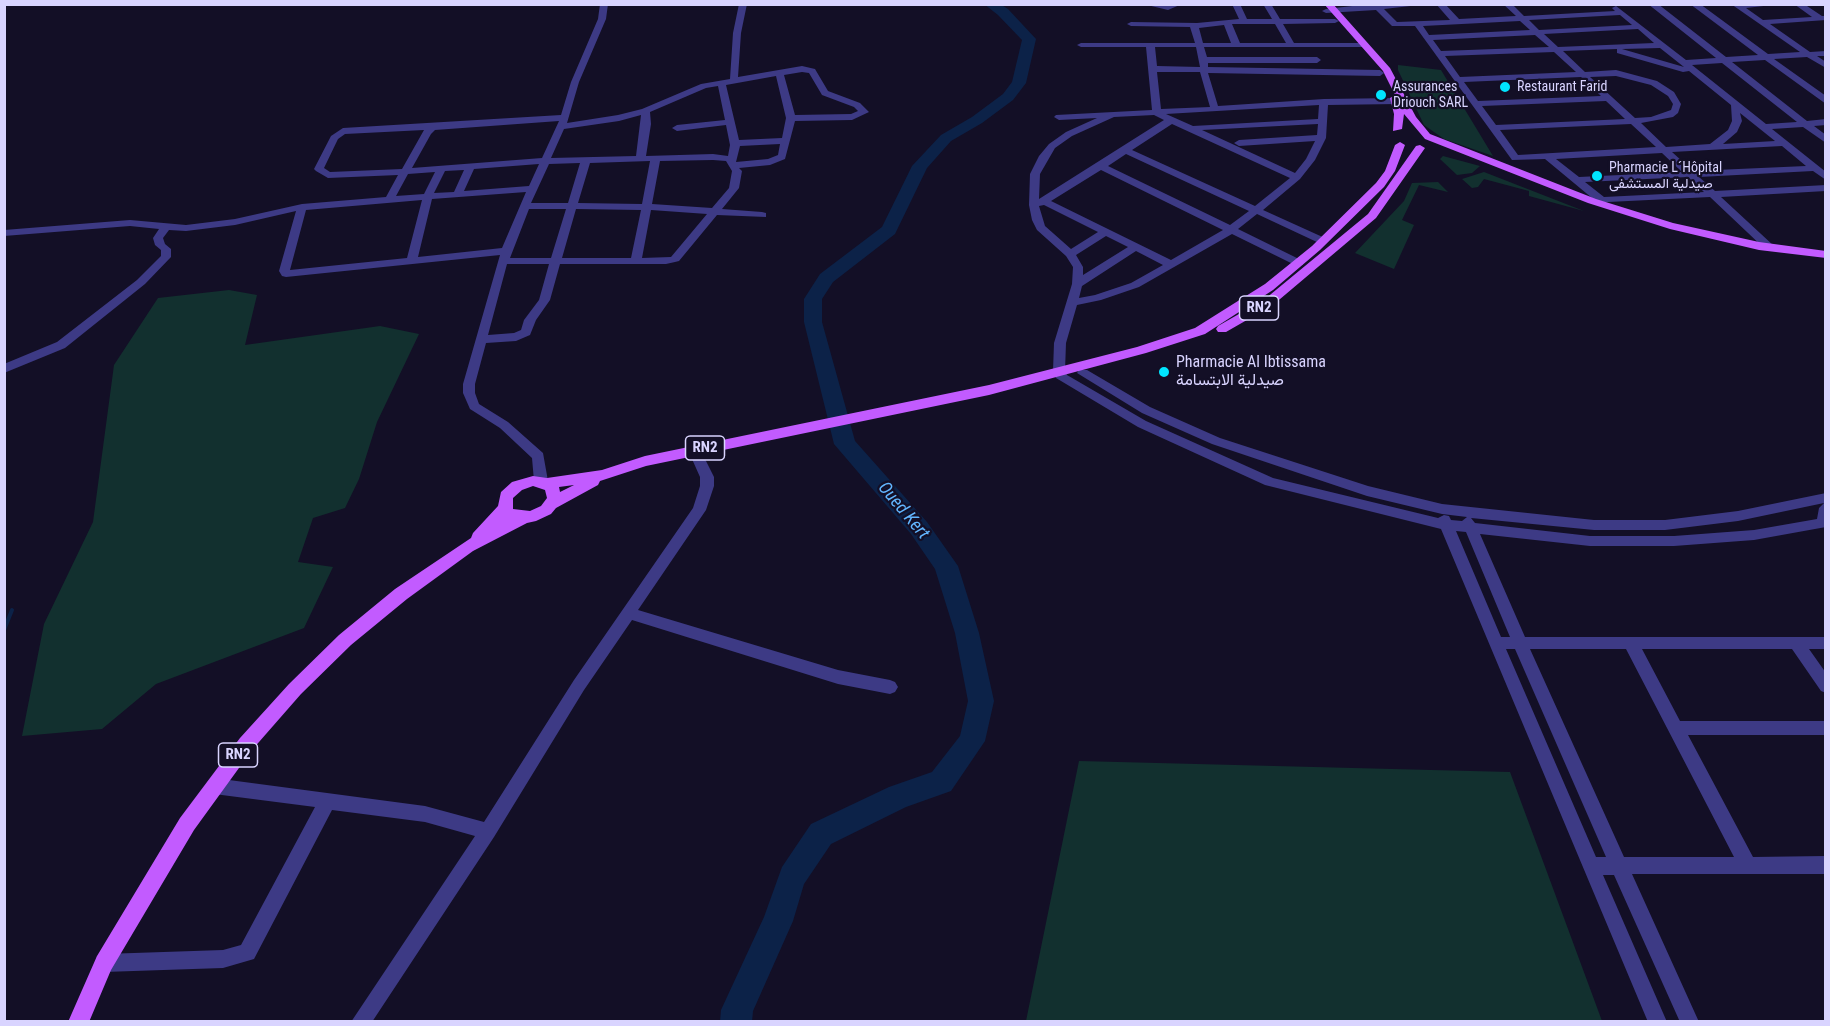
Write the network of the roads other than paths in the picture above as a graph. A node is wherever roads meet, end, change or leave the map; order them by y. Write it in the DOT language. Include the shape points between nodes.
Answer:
graph roads {
  1 [pos="604,4"];
  2 [pos="743,4"];
  3 [pos="1147,4"];
  4 [pos="1178,4"];
  5 [pos="1236,4"];
  6 [pos="1267,4"];
  7 [pos="1424,4"];
  8 [pos="1440,4"];
  9 [pos="1507,4"];
  10 [pos="1612,4"];
  11 [pos="1652,4"];
  12 [pos="1694,4"];
  13 [pos="1777,4"];
  14 [pos="1798,4"];
  15 [pos="1737,5"];
  16 [pos="1375,6"];
  17 [pos="1327,7"];
  18 [pos="1622,13"];
  19 [pos="1521,17"];
  20 [pos="1824,20"];
  21 [pos="1335,21"];
  22 [pos="1456,21"];
  23 [pos="1227,22"];
  24 [pos="1244,22"];
  25 [pos="1763,22"];
  26 [pos="1279,23"];
  27 [pos="1131,24"];
  28 [pos="1417,24"];
  29 [pos="1195,25"];
  30 [pos="1639,27"];
  31 [pos="1537,32"];
  32 [pos="1426,39"];
  33 [pos="1150,44"];
  34 [pos="1198,44"];
  35 [pos="1236,44"];
  36 [pos="1081,45"];
  37 [pos="1360,45"];
  38 [pos="1661,45"];
  39 [pos="1292,46"];
  40 [pos="1309,46"];
  41 [pos="1598,47"];
  42 [pos="1557,51"];
  43 [pos="1826,53"];
  44 [pos="1438,54"];
  45 [pos="1809,54"];
  46 [pos="1762,57"];
  47 [pos="1317,60"];
  48 [pos="1723,60"];
  49 [pos="1682,63"];
  50 [pos="1203,64"];
  51 [pos="1826,66"];
  52 [pos="1153,69"];
  53 [pos="779,72"];
  54 [pos="1323,72"];
  55 [pos="1380,73"];
  56 [pos="1582,74"];
  57 [pos="1699,75"];
  58 [pos="734,80"];
  59 [pos="1458,80"];
  60 [pos="721,82"];
  61 [pos="1607,98"];
  62 [pos="1397,100"];
  63 [pos="1826,101"];
  64 [pos="1324,102"];
  65 [pos="1474,104"];
  66 [pos="1735,106"];
  67 [pos="1217,110"];
  68 [pos="645,111"];
  69 [pos="1157,113"];
  70 [pos="1111,115"];
  71 [pos="791,117"];
  72 [pos="1059,117"];
  73 [pos="1172,120"];
  74 [pos="1323,121"];
  75 [pos="562,122"];
  76 [pos="730,122"];
  77 [pos="1634,122"];
  78 [pos="1826,122"];
  79 [pos="1804,124"];
  80 [pos="1230,126"];
  81 [pos="433,127"];
  82 [pos="1763,127"];
  83 [pos="677,128"];
  84 [pos="1192,128"];
  85 [pos="1493,128"];
  86 [pos="1396,129"];
  87 [pos="1427,136"];
  88 [pos="1321,138"];
  89 [pos="1826,140"];
  90 [pos="786,141"];
  91 [pos="735,143"];
  92 [pos="1785,143"];
  93 [pos="1400,145"];
  94 [pos="1237,146"];
  95 [pos="1712,147"];
  96 [pos="1421,148"];
  97 [pos="1125,150"];
  98 [pos="1665,151"];
  99 [pos="642,157"];
  100 [pos="656,157"];
  101 [pos="1548,157"];
  102 [pos="586,160"];
  103 [pos="543,161"];
  104 [pos="733,163"];
  105 [pos="1509,164"];
  106 [pos="471,166"];
  107 [pos="1101,166"];
  108 [pos="442,168"];
  109 [pos="1814,168"];
  110 [pos="405,171"];
  111 [pos="1688,173"];
  112 [pos="1297,177"];
  113 [pos="1826,177"];
  114 [pos="1575,180"];
  115 [pos="1826,188"];
  116 [pos="531,189"];
  117 [pos="458,194"];
  118 [pos="1712,195"];
  119 [pos="428,196"];
  120 [pos="390,198"];
  121 [pos="1597,201"];
  122 [pos="1039,203"];
  123 [pos="524,206"];
  124 [pos="571,206"];
  125 [pos="302,207"];
  126 [pos="646,207"];
  127 [pos="1255,210"];
  128 [pos="714,212"];
  129 [pos="762,216"];
  130 [pos="165,227"];
  131 [pos="1231,230"];
  132 [pos="1106,231"];
  133 [pos="4,233"];
  134 [pos="1323,241"];
  135 [pos="1136,247"];
  136 [pos="1770,248"];
  137 [pos="1070,254"];
  138 [pos="1826,255"];
  139 [pos="505,256"];
  140 [pos="412,261"];
  141 [pos="556,261"];
  142 [pos="636,261"];
  143 [pos="1299,263"];
  144 [pos="1172,265"];
  145 [pos="1077,284"];
  146 [pos="1073,302"];
  147 [pos="481,339"];
  148 [pos="4,369"];
  149 [pos="1083,373"];
  150 [pos="1061,374"];
  151 [pos="694,450"];
  152 [pos="538,456"];
  153 [pos="603,475"];
  154 [pos="525,482"];
  155 [pos="544,482"];
  156 [pos="1826,498"];
  157 [pos="551,504"];
  158 [pos="505,508"];
  159 [pos="1826,508"];
  160 [pos="1442,509"];
  161 [pos="522,518"];
  162 [pos="1468,520"];
  163 [pos="1446,525"];
  164 [pos="468,547"];
  165 [pos="627,613"];
  166 [pos="1518,642"];
  167 [pos="1630,642"];
  168 [pos="1496,643"];
  169 [pos="1797,643"];
  170 [pos="1826,643"];
  171 [pos="1826,686"];
  172 [pos="890,687"];
  173 [pos="1676,728"];
  174 [pos="1826,728"];
  175 [pos="1538,743"];
  176 [pos="1563,744"];
  177 [pos="214,786"];
  178 [pos="328,800"];
  179 [pos="488,831"];
  180 [pos="1748,865"];
  181 [pos="1826,865"];
  182 [pos="1592,866"];
  183 [pos="1620,867"];
  184 [pos="104,963"];
  185 [pos="78,1022"];
  186 [pos="360,1022"];
  187 [pos="1658,1022"];
  188 [pos="1690,1022"];
  1 -- 75 [label="street" via="602,19"];
  2 -- 58 [label="street"];
  3 -- 4 [label="street" via="1168,8"];
  5 -- 24 [label="street"];
  6 -- 26 [label="street"];
  7 -- 16 [label="street"];
  8 -- 22 [label="street"];
  9 -- 19 [label="street"];
  10 -- 18 [label="street"];
  11 -- 48 [label="street"];
  12 -- 46 [label="street"];
  13 -- 15 [label="street"];
  14 -- 20 [label="street"];
  15 -- 25 [label="street"];
  16 -- 17 [label="street"];
  16 -- 28 [label="street" via="1395,24"];
  17 -- 21 [label="main road"];
  17 -- 37 [label="main road"];
  18 -- 19 [label="street"];
  18 -- 30 [label="street"];
  19 -- 22 [label="street"];
  19 -- 31 [label="street"];
  20 -- 25 [label="street"];
  21 -- 26 [label="street"];
  21 -- 37 [label="main road"];
  22 -- 28 [label="street"];
  23 -- 24 [label="street"];
  23 -- 29 [label="street"];
  23 -- 35 [label="street"];
  24 -- 26 [label="street"];
  25 -- 45 [label="street"];
  26 -- 39 [label="street"];
  27 -- 29 [label="street"];
  28 -- 32 [label="street"];
  29 -- 34 [label="street"];
  30 -- 31 [label="street"];
  30 -- 38 [label="street"];
  31 -- 32 [label="street"];
  31 -- 42 [label="street"];
  32 -- 44 [label="street"];
  33 -- 34 [label="street"];
  33 -- 36 [label="street"];
  33 -- 52 [label="street"];
  34 -- 35 [label="street"];
  34 -- 50 [label="street"];
  35 -- 39 [label="street"];
  37 -- 40 [label="street"];
  37 -- 55 [label="main road"];
  37 -- 87 [label="main road" via="1386,70 1412,118"];
  38 -- 41 [label="street"];
  38 -- 49 [label="street"];
  39 -- 40 [label="street"];
  40 -- 47 [label="street"];
  41 -- 42 [label="street"];
  41 -- 57 [label="street" via="1667,63"];
  42 -- 44 [label="street"];
  42 -- 56 [label="street"];
  43 -- 45 [label="street"];
  44 -- 59 [label="street"];
  45 -- 46 [label="street"];
  45 -- 51 [label="street"];
  46 -- 48 [label="street"];
  46 -- 63 [label="street"];
  47 -- 50 [label="street"];
  47 -- 54 [label="street"];
  48 -- 49 [label="street"];
  48 -- 79 [label="street"];
  49 -- 57 [label="street"];
  50 -- 52 [label="street"];
  50 -- 54 [label="street"];
  50 -- 67 [label="street"];
  52 -- 69 [label="street"];
  53 -- 58 [label="street"];
  53 -- 71 [label="street"];
  53 -- 71 [label="street" via="812,70 825,93 857,105 864,112 852,117"];
  54 -- 55 [label="street"];
  55 -- 62 [label="main road"];
  56 -- 59 [label="street"];
  56 -- 61 [label="street"];
  56 -- 77 [label="street" via="1638,78 1663,88 1675,99 1677,108 1670,115"];
  57 -- 66 [label="street"];
  58 -- 60 [label="street"];
  59 -- 65 [label="street"];
  60 -- 68 [label="street" via="695,88"];
  60 -- 76 [label="street"];
  61 -- 65 [label="street"];
  61 -- 77 [label="street"];
  62 -- 64 [label="street"];
  62 -- 86 [label="main road" via="1400,114"];
  64 -- 67 [label="street"];
  64 -- 74 [label="street"];
  65 -- 85 [label="street"];
  66 -- 82 [label="street"];
  66 -- 95 [label="street" via="1737,121 1732,132"];
  67 -- 69 [label="street"];
  67 -- 80 [label="street"];
  68 -- 75 [label="street" via="620,118"];
  68 -- 99 [label="street"];
  69 -- 70 [label="street"];
  69 -- 73 [label="street"];
  70 -- 72 [label="street"];
  70 -- 122 [label="street" via="1069,134 1048,151 1035,174"];
  71 -- 90 [label="street"];
  73 -- 84 [label="street"];
  73 -- 97 [label="street"];
  74 -- 80 [label="street"];
  74 -- 88 [label="street"];
  75 -- 81 [label="street"];
  75 -- 103 [label="street"];
  76 -- 83 [label="street"];
  76 -- 91 [label="street"];
  77 -- 85 [label="street"];
  77 -- 98 [label="street"];
  78 -- 79 [label="street"];
  79 -- 82 [label="street"];
  79 -- 89 [label="street"];
  80 -- 84 [label="street"];
  80 -- 94 [label="street"];
  81 -- 110 [label="street"];
  81 -- 110 [label="street" via="343,131 334,138 319,166 322,174 334,176"];
  82 -- 92 [label="street"];
  84 -- 94 [label="street"];
  85 -- 105 [label="street"];
  86 -- 87 [label="main road" via="1408,128"];
  86 -- 93 [label="main road" via="1390,136"];
  87 -- 96 [label="main road, RN2" via="1430,142"];
  87 -- 105 [label="main road"];
  88 -- 94 [label="street"];
  88 -- 112 [label="street"];
  90 -- 91 [label="street"];
  90 -- 104 [label="street" via="781,159 762,164"];
  91 -- 104 [label="street"];
  92 -- 95 [label="street"];
  92 -- 109 [label="street"];
  93 -- 96 [label="main road"];
  93 -- 134 [label="main road, RN2" via="1380,185"];
  94 -- 112 [label="street"];
  95 -- 98 [label="street"];
  96 -- 105 [label="main road"];
  96 -- 149 [label="main road, RN2" via="1372,216 1269,302 1221,330 1170,351"];
  97 -- 107 [label="street"];
  97 -- 127 [label="street"];
  98 -- 101 [label="street"];
  98 -- 111 [label="street"];
  99 -- 100 [label="street"];
  99 -- 102 [label="street"];
  100 -- 104 [label="street" via="722,157"];
  100 -- 126 [label="street"];
  101 -- 105 [label="street"];
  101 -- 114 [label="street"];
  102 -- 103 [label="street"];
  102 -- 124 [label="street"];
  103 -- 106 [label="street"];
  103 -- 116 [label="street"];
  104 -- 128 [label="street" via="737,177 734,188"];
  105 -- 121 [label="main road"];
  106 -- 108 [label="street"];
  106 -- 117 [label="street"];
  107 -- 122 [label="street"];
  107 -- 131 [label="street"];
  108 -- 110 [label="street"];
  108 -- 119 [label="street"];
  109 -- 111 [label="street"];
  109 -- 113 [label="street"];
  110 -- 120 [label="street"];
  111 -- 114 [label="street"];
  111 -- 118 [label="street"];
  112 -- 127 [label="street"];
  114 -- 121 [label="street"];
  115 -- 118 [label="street"];
  116 -- 117 [label="street"];
  116 -- 123 [label="street"];
  117 -- 119 [label="street"];
  118 -- 121 [label="street"];
  118 -- 136 [label="street"];
  119 -- 120 [label="street"];
  119 -- 140 [label="street"];
  120 -- 125 [label="street"];
  121 -- 136 [label="main road" via="1670,226"];
  122 -- 132 [label="street"];
  122 -- 137 [label="street" via="1037,220 1041,228"];
  123 -- 124 [label="street"];
  123 -- 139 [label="street"];
  124 -- 126 [label="street"];
  124 -- 141 [label="street"];
  125 -- 130 [label="street" via="225,224"];
  125 -- 140 [label="street" via="286,274"];
  126 -- 128 [label="street"];
  126 -- 142 [label="street"];
  127 -- 131 [label="street"];
  127 -- 134 [label="street"];
  128 -- 129 [label="street"];
  128 -- 142 [label="street" via="675,259"];
  130 -- 133 [label="street" via="130,223"];
  130 -- 148 [label="street" via="158,242 166,249 166,257 141,282 61,345"];
  131 -- 143 [label="street"];
  131 -- 144 [label="street"];
  132 -- 135 [label="street"];
  132 -- 137 [label="street"];
  134 -- 143 [label="main road, RN2"];
  135 -- 144 [label="street"];
  135 -- 145 [label="street"];
  136 -- 138 [label="main road"];
  137 -- 145 [label="street" via="1078,267"];
  139 -- 140 [label="street"];
  139 -- 141 [label="street"];
  139 -- 147 [label="street"];
  141 -- 142 [label="street"];
  141 -- 147 [label="street" via="544,300 526,332 516,337"];
  143 -- 150 [label="main road, RN2" via="1200,331"];
  144 -- 146 [label="street" via="1125,289"];
  145 -- 146 [label="street"];
  146 -- 150 [label="street" via="1060,343"];
  147 -- 152 [label="street" via="469,384 471,399 482,413 504,425"];
  149 -- 150 [label="main road, RN2"];
  149 -- 160 [label="street" via="1146,410 1216,441 1367,491"];
  150 -- 151 [label="main road, RN2"];
  150 -- 163 [label="street" via="1142,424 1270,482"];
  151 -- 153 [label="main road, RN2"];
  151 -- 165 [label="street" via="707,477 704,499"];
  152 -- 154 [label="street"];
  152 -- 155 [label="street"];
  153 -- 155 [label="main road, RN2"];
  153 -- 157 [label="main road, RN2"];
  154 -- 155 [label="main road, RN2"];
  154 -- 158 [label="main road, RN2" via="506,496"];
  155 -- 157 [label="main road" via="554,493"];
  156 -- 162 [label="street" via="1738,516 1665,525"];
  157 -- 161 [label="main road, RN2" via="538,514"];
  158 -- 161 [label="main road"];
  158 -- 164 [label="main road, RN2"];
  159 -- 162 [label="street" via="1822,523 1754,535 1674,541 1590,541"];
  160 -- 162 [label="street"];
  160 -- 163 [label="street"];
  161 -- 164 [label="main road, RN2"];
  162 -- 163 [label="street"];
  162 -- 166 [label="street"];
  163 -- 168 [label="street"];
  164 -- 177 [label="main road, RN2" via="345,640 294,689"];
  165 -- 172 [label="street" via="838,677"];
  165 -- 179 [label="street"];
  166 -- 167 [label="street"];
  166 -- 168 [label="street"];
  166 -- 176 [label="street"];
  167 -- 169 [label="street"];
  167 -- 173 [label="street"];
  168 -- 175 [label="street"];
  169 -- 170 [label="street"];
  169 -- 171 [label="street"];
  173 -- 174 [label="street"];
  173 -- 180 [label="street"];
  175 -- 176 [label="street"];
  175 -- 182 [label="street"];
  176 -- 183 [label="street"];
  177 -- 178 [label="street"];
  177 -- 184 [label="main road, RN2"];
  178 -- 179 [label="street" via="425,814"];
  178 -- 184 [label="street" via="247,952 223,959"];
  179 -- 186 [label="street"];
  180 -- 181 [label="street"];
  180 -- 183 [label="street"];
  182 -- 183 [label="street"];
  182 -- 187 [label="street"];
  183 -- 188 [label="street"];
  184 -- 185 [label="main road, RN2"];
}
